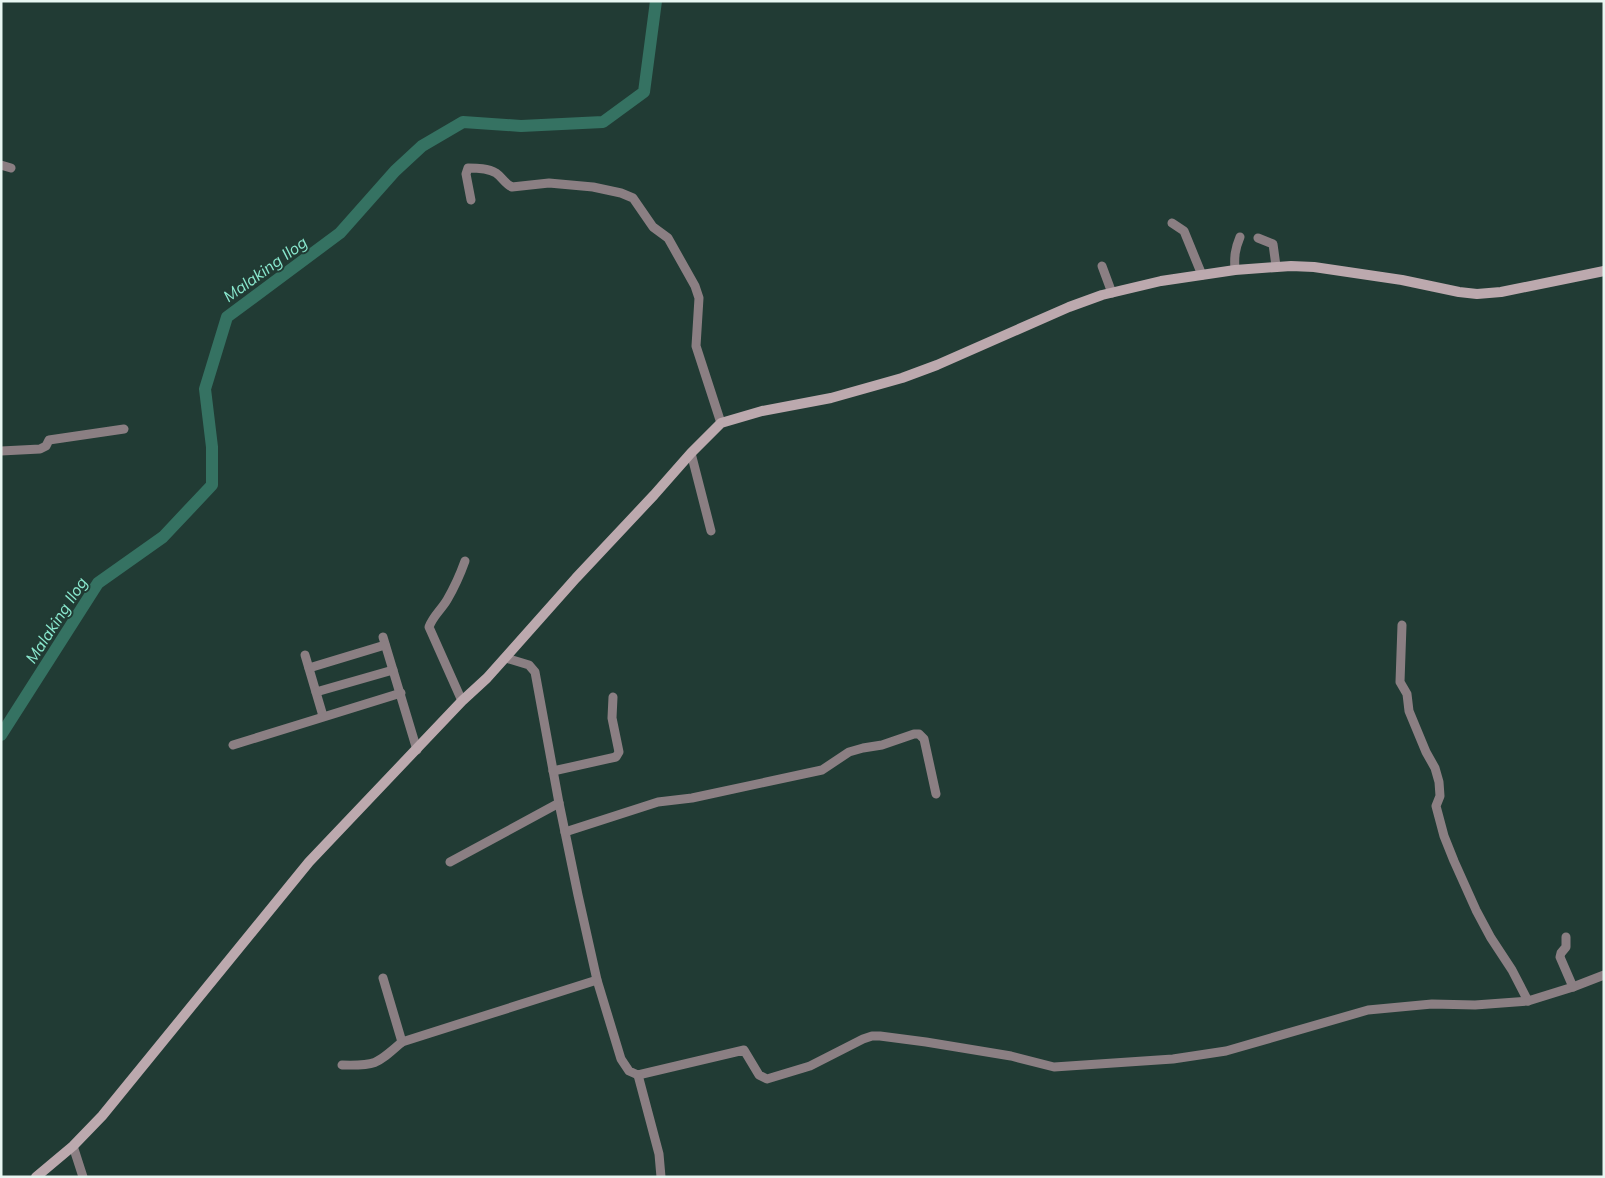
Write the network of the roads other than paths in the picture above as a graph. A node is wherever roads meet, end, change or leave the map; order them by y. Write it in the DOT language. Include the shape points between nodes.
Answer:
graph roads {
  1 [pos="471,200"];
  2 [pos="1172,223"];
  3 [pos="1240,237"];
  4 [pos="1258,238"];
  5 [pos="1102,266"];
  6 [pos="1276,266"];
  7 [pos="1235,270"];
  8 [pos="1604,271"];
  9 [pos="1202,275"];
  10 [pos="1112,292"];
  11 [pos="721,423"];
  12 [pos="124,429"];
  13 [pos="1,451"];
  14 [pos="691,452"];
  15 [pos="711,531"];
  16 [pos="465,561"];
  17 [pos="1402,625"];
  18 [pos="305,655"];
  19 [pos="506,658"];
  20 [pos="309,668"];
  21 [pos="393,670"];
  22 [pos="316,692"];
  23 [pos="401,693"];
  24 [pos="613,697"];
  25 [pos="462,701"];
  26 [pos="323,716"];
  27 [pos="233,745"];
  28 [pos="417,750"];
  29 [pos="552,771"];
  30 [pos="936,794"];
  31 [pos="559,803"];
  32 [pos="566,832"];
  33 [pos="450,862"];
  34 [pos="1566,937"];
  35 [pos="1604,975"];
  36 [pos="383,978"];
  37 [pos="597,980"];
  38 [pos="1573,988"];
  39 [pos="1528,1001"];
  40 [pos="402,1042"];
  41 [pos="342,1065"];
  42 [pos="638,1075"];
  43 [pos="73,1146"];
  44 [pos="36,1177"];
  45 [pos="83,1177"];
  46 [pos="662,1177"];
  1 -- 11 [label="street" via="466,174 468,168 496,173 512,187 549,183 592,187 633,198 653,226 668,238 695,286 699,298 696,346"];
  2 -- 9 [label="street" via="1184,231"];
  3 -- 7 [label="street" via="1234,256"];
  4 -- 6 [label="street" via="1273,244"];
  5 -- 10 [label="street"];
  6 -- 7 [label="street"];
  6 -- 8 [label="street" via="1314,267 1477,294"];
  7 -- 9 [label="street"];
  9 -- 10 [label="street"];
  10 -- 11 [label="street" via="902,378"];
  11 -- 14 [label="street"];
  12 -- 13 [label="street" via="49,440 40,449"];
  14 -- 15 [label="street"];
  14 -- 19 [label="street"];
  16 -- 25 [label="street" via="446,602 430,626"];
  17 -- 39 [label="street" via="1400,682 1439,782 1440,796 1436,806 1444,836 1476,910"];
  18 -- 20 [label="street"];
  19 -- 25 [label="street"];
  19 -- 29 [label="street" via="529,665 535,672"];
  20 -- 21 [label="street" via="384,641"];
  20 -- 22 [label="street"];
  21 -- 22 [label="street"];
  21 -- 23 [label="street"];
  22 -- 26 [label="street"];
  23 -- 26 [label="street"];
  23 -- 28 [label="street"];
  24 -- 29 [label="street" via="612,718 619,752 616,758"];
  25 -- 28 [label="street"];
  26 -- 27 [label="street"];
  28 -- 43 [label="street" via="310,862 111,1106"];
  29 -- 31 [label="street"];
  30 -- 32 [label="street" via="924,739 914,734 849,752 822,770 692,798 658,802"];
  31 -- 32 [label="street"];
  31 -- 33 [label="street"];
  32 -- 37 [label="street"];
  34 -- 38 [label="street" via="1566,947 1560,958"];
  35 -- 38 [label="street"];
  36 -- 40 [label="street"];
  37 -- 40 [label="street"];
  37 -- 42 [label="street" via="621,1058 629,1071"];
  38 -- 39 [label="street"];
  39 -- 42 [label="street" via="1368,1010 1226,1051 1173,1059 1054,1067 966,1048 872,1036 810,1066 767,1079 759,1074 744,1050"];
  40 -- 41 [label="street" via="383,1059 368,1066"];
  42 -- 46 [label="street"];
  43 -- 44 [label="street"];
  43 -- 45 [label="street"];
}
